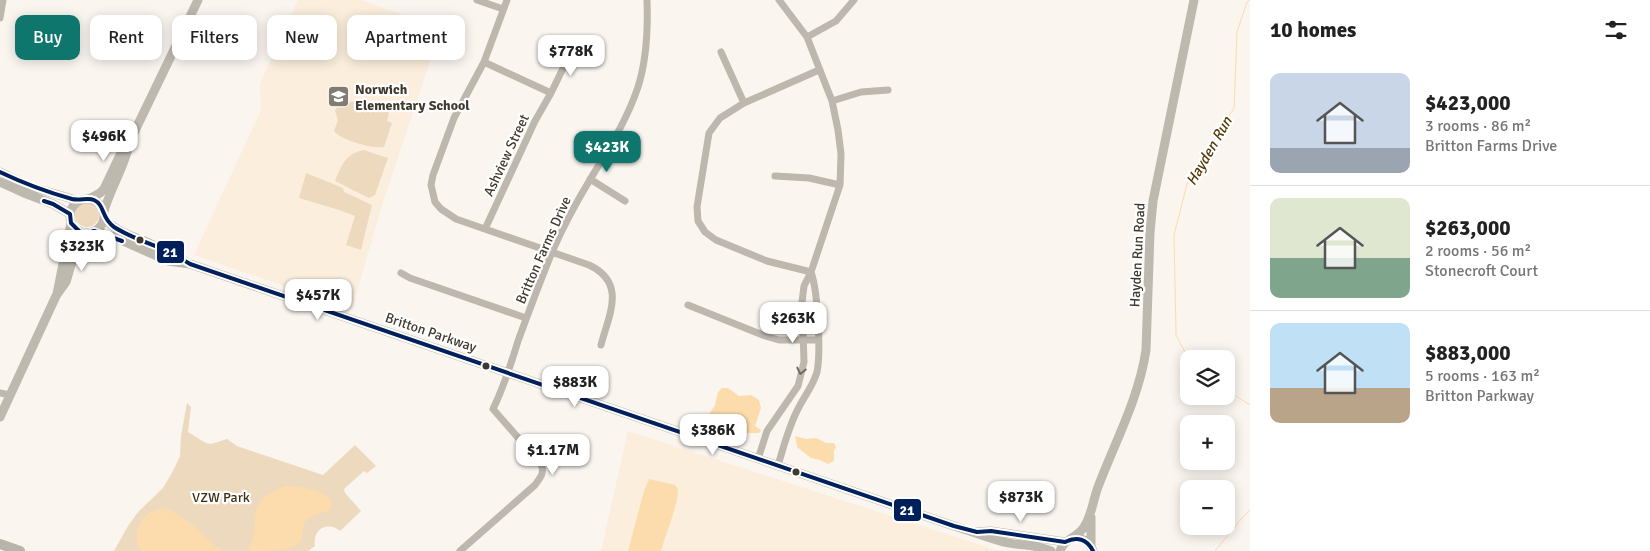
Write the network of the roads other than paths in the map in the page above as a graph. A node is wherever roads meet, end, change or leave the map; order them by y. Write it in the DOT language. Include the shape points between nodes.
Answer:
graph roads {
  1 [pos="3,0"];
  2 [pos="198,0"];
  3 [pos="477,0"];
  4 [pos="506,0"];
  5 [pos="647,0"];
  6 [pos="779,0"];
  7 [pos="854,0"];
  8 [pos="1194,0"];
  9 [pos="503,9"];
  10 [pos="0,18"];
  11 [pos="807,37"];
  12 [pos="571,52"];
  13 [pos="721,52"];
  14 [pos="484,62"];
  15 [pos="819,70"];
  16 [pos="888,90"];
  17 [pos="551,93"];
  18 [pos="832,101"];
  19 [pos="744,103"];
  20 [pos="130,141"];
  21 [pos="0,172"];
  22 [pos="775,176"];
  23 [pos="590,179"];
  24 [pos="0,182"];
  25 [pos="840,185"];
  26 [pos="89,199"];
  27 [pos="78,201"];
  28 [pos="624,201"];
  29 [pos="104,215"];
  30 [pos="70,219"];
  31 [pos="485,229"];
  32 [pos="91,232"];
  33 [pos="552,253"];
  34 [pos="190,264"];
  35 [pos="811,272"];
  36 [pos="401,273"];
  37 [pos="56,296"];
  38 [pos="688,305"];
  39 [pos="526,318"];
  40 [pos="804,340"];
  41 [pos="818,340"];
  42 [pos="601,345"];
  43 [pos="508,373"];
  44 [pos="0,392"];
  45 [pos="10,395"];
  46 [pos="0,417"];
  47 [pos="758,459"];
  48 [pos="778,465"];
  49 [pos="1092,506"];
  50 [pos="977,532"];
  51 [pos="1068,541"];
  52 [pos="0,544"];
  53 [pos="1092,549"];
  54 [pos="20,551"];
  55 [pos="460,551"];
  56 [pos="1051,551"];
  57 [pos="1060,551"];
  1 -- 10 [label="street"];
  2 -- 20 [label="main road"];
  3 -- 9 [label="street"];
  4 -- 9 [label="street"];
  5 -- 23 [label="street, Britton Farms Drive" via="648,26 638,86 609,150"];
  6 -- 11 [label="street"];
  7 -- 11 [label="street" via="836,21"];
  8 -- 49 [label="main road, Hayden Run Road" via="1153,201 1144,366"];
  9 -- 14 [label="street"];
  11 -- 15 [label="street"];
  12 -- 17 [label="street, Ashview Street"];
  13 -- 19 [label="street"];
  14 -- 17 [label="street"];
  14 -- 31 [label="street" via="454,118 431,184 435,202 441,209 456,219"];
  15 -- 18 [label="street"];
  15 -- 19 [label="street"];
  16 -- 18 [label="street" via="861,92"];
  17 -- 31 [label="street, Ashview Street"];
  18 -- 25 [label="street" via="841,154"];
  19 -- 35 [label="street" via="720,118 709,133 697,208 698,221 716,240 767,261"];
  20 -- 26 [label="main road" via="104,189"];
  20 -- 29 [label="main road"];
  21 -- 27 [label="main road" via="29,186"];
  22 -- 25 [label="street" via="808,178"];
  23 -- 28 [label="street"];
  23 -- 33 [label="street, Britton Farms Drive"];
  24 -- 30 [label="main road" via="53,204"];
  25 -- 35 [label="street"];
  26 -- 27 [label="main road"];
  26 -- 29 [label="main road" via="98,203"];
  27 -- 30 [label="main road"];
  29 -- 32 [label="main road" via="99,228"];
  29 -- 34 [label="main road, Britton Parkway" via="112,226 122,232"];
  30 -- 32 [label="main road" via="80,232"];
  30 -- 37 [label="main road"];
  31 -- 33 [label="street"];
  32 -- 34 [label="main road, Britton Parkway" via="114,237 168,261"];
  32 -- 37 [label="main road" via="76,248 66,282"];
  33 -- 39 [label="street, Britton Farms Drive"];
  33 -- 42 [label="street" via="598,269 610,281 613,297"];
  34 -- 43 [label="main road, Britton Parkway"];
  35 -- 40 [label="street" via="804,286 802,302"];
  35 -- 41 [label="street"];
  36 -- 39 [label="street"];
  37 -- 45 [label="main road"];
  38 -- 40 [label="street" via="765,336 779,340"];
  39 -- 43 [label="street, Britton Farms Drive"];
  40 -- 41 [label="street"];
  40 -- 47 [label="street, one-way" via="804,362 798,386 767,431"];
  41 -- 48 [label="street" via="816,373 795,416"];
  43 -- 47 [label="main road, Britton Parkway"];
  43 -- 55 [label="street, Britton Farms Drive" via="493,409 541,464 543,471 535,485"];
  44 -- 45 [label="street"];
  45 -- 46 [label="main road"];
  47 -- 48 [label="main road, Britton Parkway"];
  48 -- 50 [label="main road, Britton Parkway"];
  49 -- 51 [label="main road, Hayden Run Road" via="1083,529"];
  49 -- 53 [label="main road, Hayden Run Road"];
  50 -- 51 [label="main road, Britton Parkway"];
  50 -- 56 [label="main road, Britton Parkway" via="990,539"];
  51 -- 53 [label="main road, Britton Parkway" via="1080,538"];
  51 -- 57 [label="main road, Hayden Run Road"];
  52 -- 54 [label="highway"];
}
